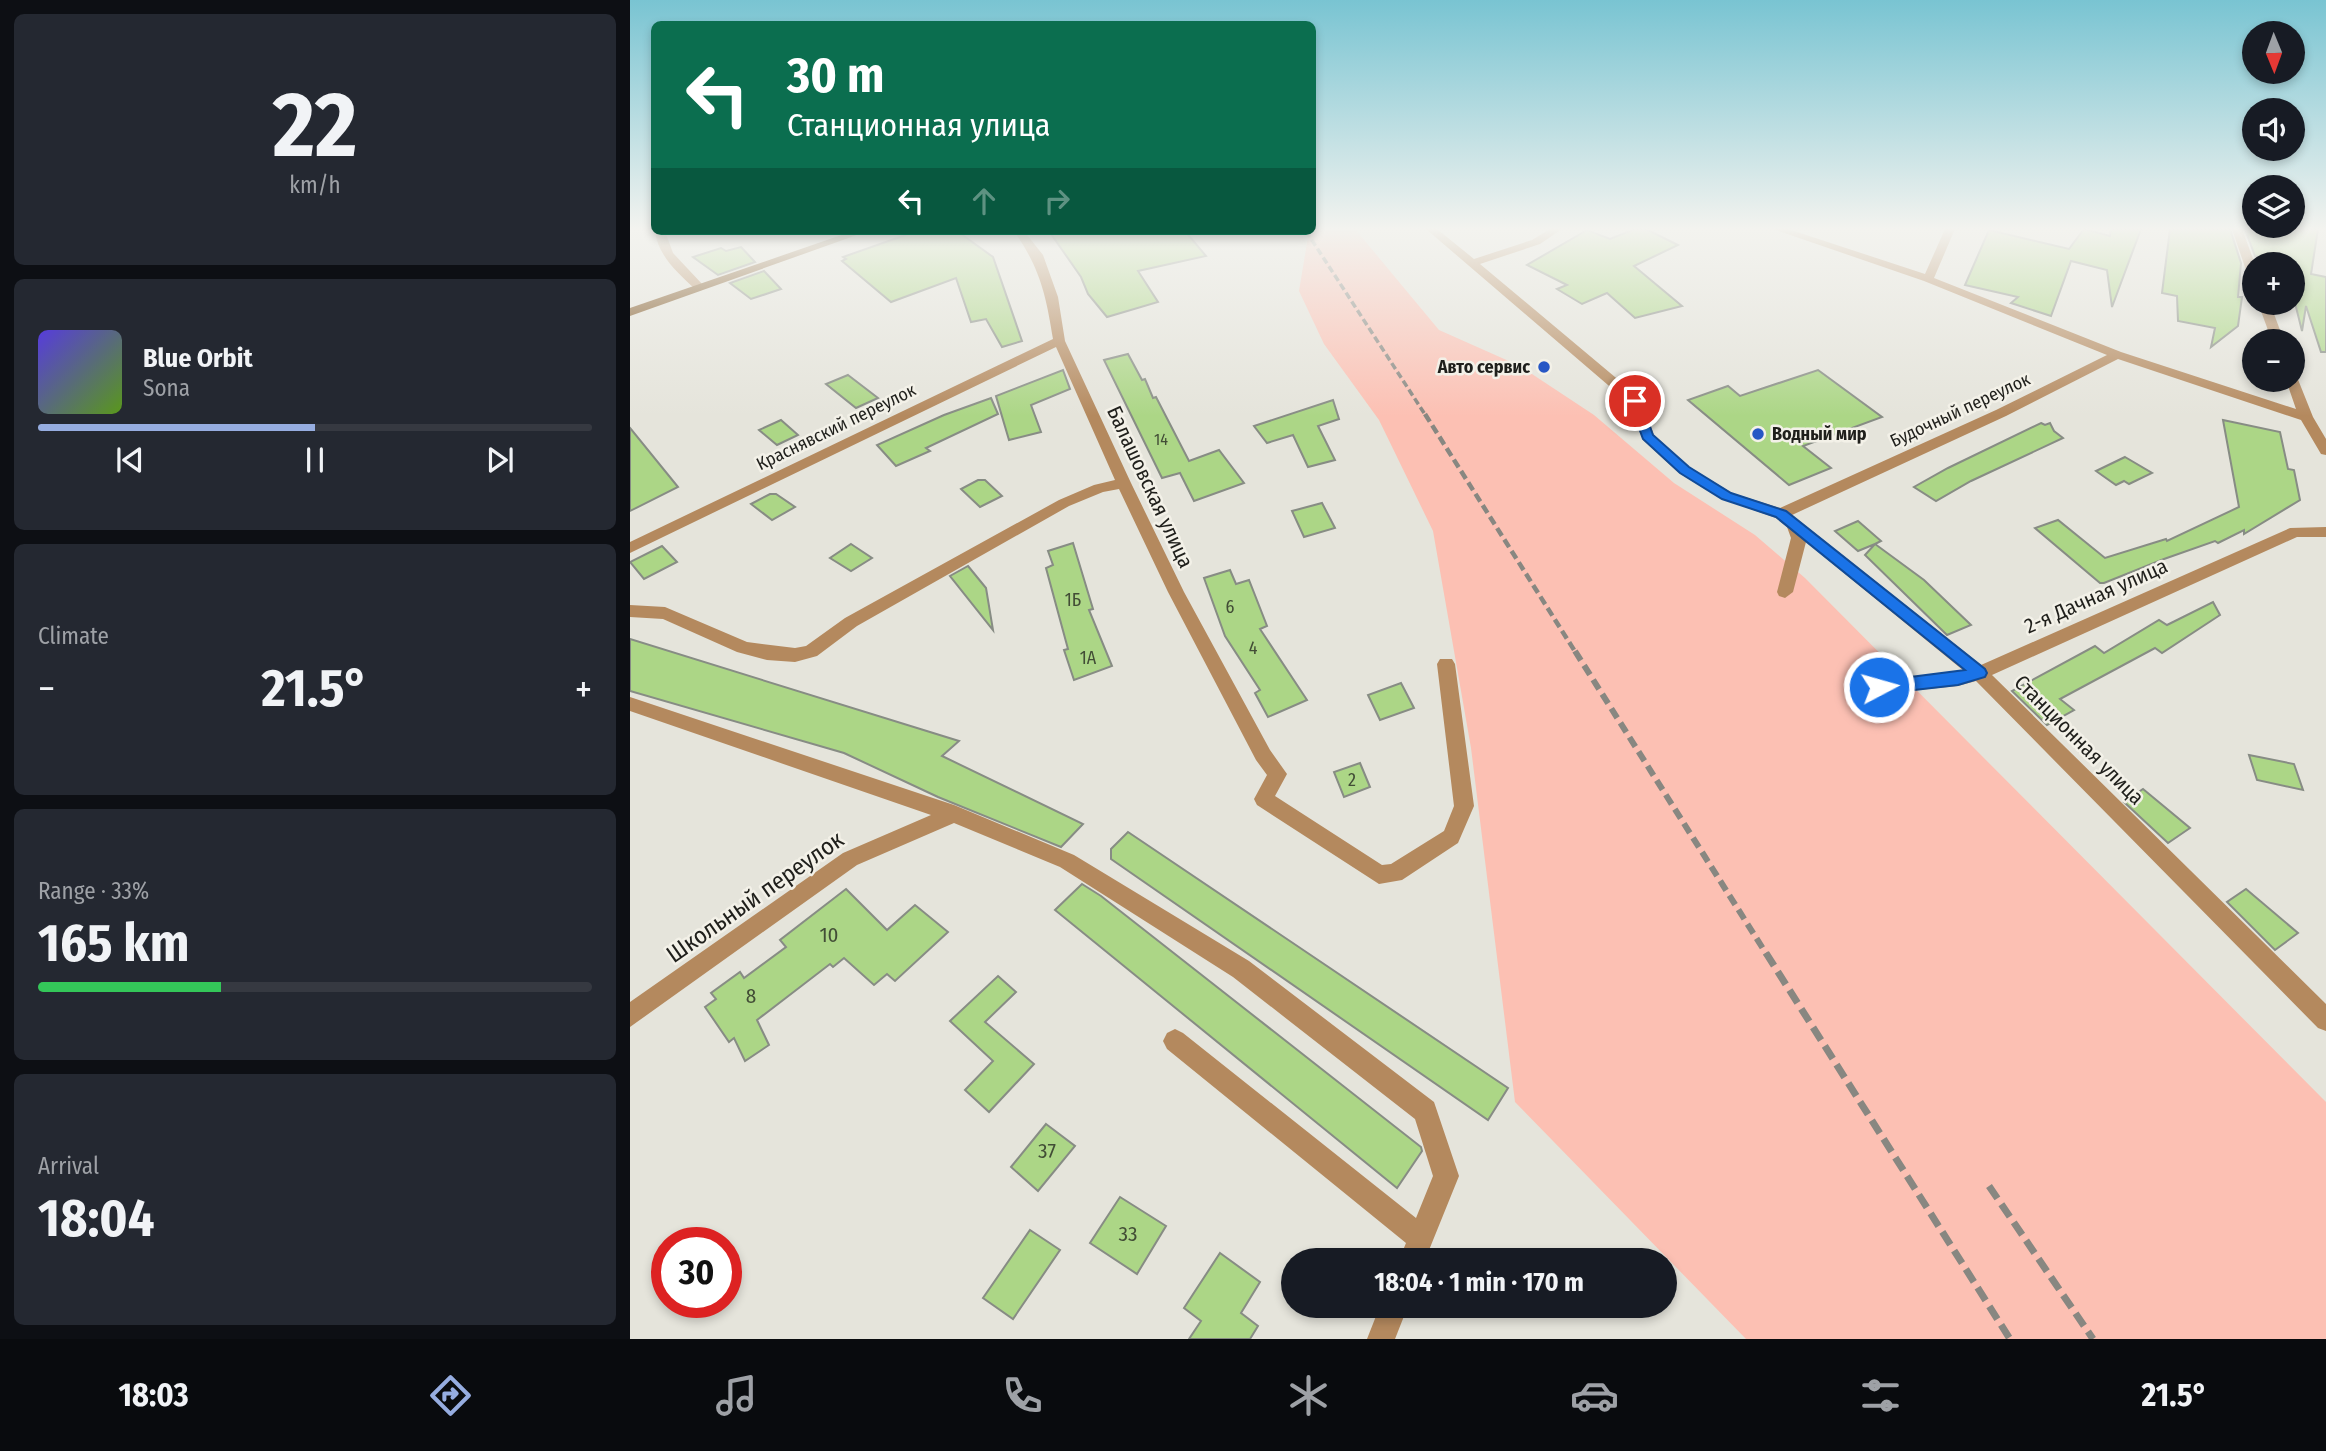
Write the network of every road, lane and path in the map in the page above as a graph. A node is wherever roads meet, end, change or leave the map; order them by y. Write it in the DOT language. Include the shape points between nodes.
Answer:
graph roads {
  1 [pos="687,291"];
  2 [pos="1050,291"];
  3 [pos="1507,291"];
  4 [pos="1959,291"];
  5 [pos="630,312"];
  6 [pos="1059,341"];
  7 [pos="2117,355"];
  8 [pos="2297,392"];
  9 [pos="2306,417"];
  10 [pos="2326,451"];
  11 [pos="1125,483"];
  12 [pos="1781,514"];
  13 [pos="2326,532"];
  14 [pos="630,548"];
  15 [pos="1785,592"];
  16 [pos="630,611"];
  17 [pos="1446,664"];
  18 [pos="1979,673"];
  19 [pos="1879,687"];
  20 [pos="630,704"];
  21 [pos="954,814"];
  22 [pos="630,1016"];
  23 [pos="2326,1020"];
  24 [pos="1175,1041"];
  25 [pos="1415,1248"];
  26 [pos="1418,1248"];
  27 [pos="1389,1318"];
  28 [pos="1381,1339"];
  1 -- 5 [label="main road"];
  2 -- 6 [label="street, Балашовская улица"];
  3 -- 12 [label="street, Станционная улица" via="1635,401 1648,436 1684,470 1727,496"];
  4 -- 7 [label="street"];
  6 -- 11 [label="street, Балашовская улица"];
  6 -- 14 [label="street, Краснявский переулок"];
  7 -- 9 [label="street"];
  7 -- 12 [label="street, Будочный переулок" via="2001,414"];
  8 -- 9 [label="street"];
  9 -- 10 [label="street"];
  11 -- 16 [label="street" via="1065,503 851,622 811,651 767,653 743,648 665,613"];
  11 -- 17 [label="street, Балашовская улица" via="1176,592 1277,774 1264,799 1380,875 1395,873 1451,836 1464,806"];
  12 -- 15 [label="street" via="1794,525 1799,538"];
  12 -- 18 [label="street, Станционная улица"];
  13 -- 18 [label="street, 2-я Дачная улица" via="2295,532"];
  18 -- 19 [label="street, 2-я Дачная улица"];
  18 -- 23 [label="street, Станционная улица"];
  20 -- 21 [label="street"];
  21 -- 22 [label="street, Школьный переулок" via="850,859"];
  21 -- 26 [label="street" via="1067,861 1241,969 1425,1111 1446,1176"];
  24 -- 25 [label="street"];
  27 -- 28 [label="street"];
}
